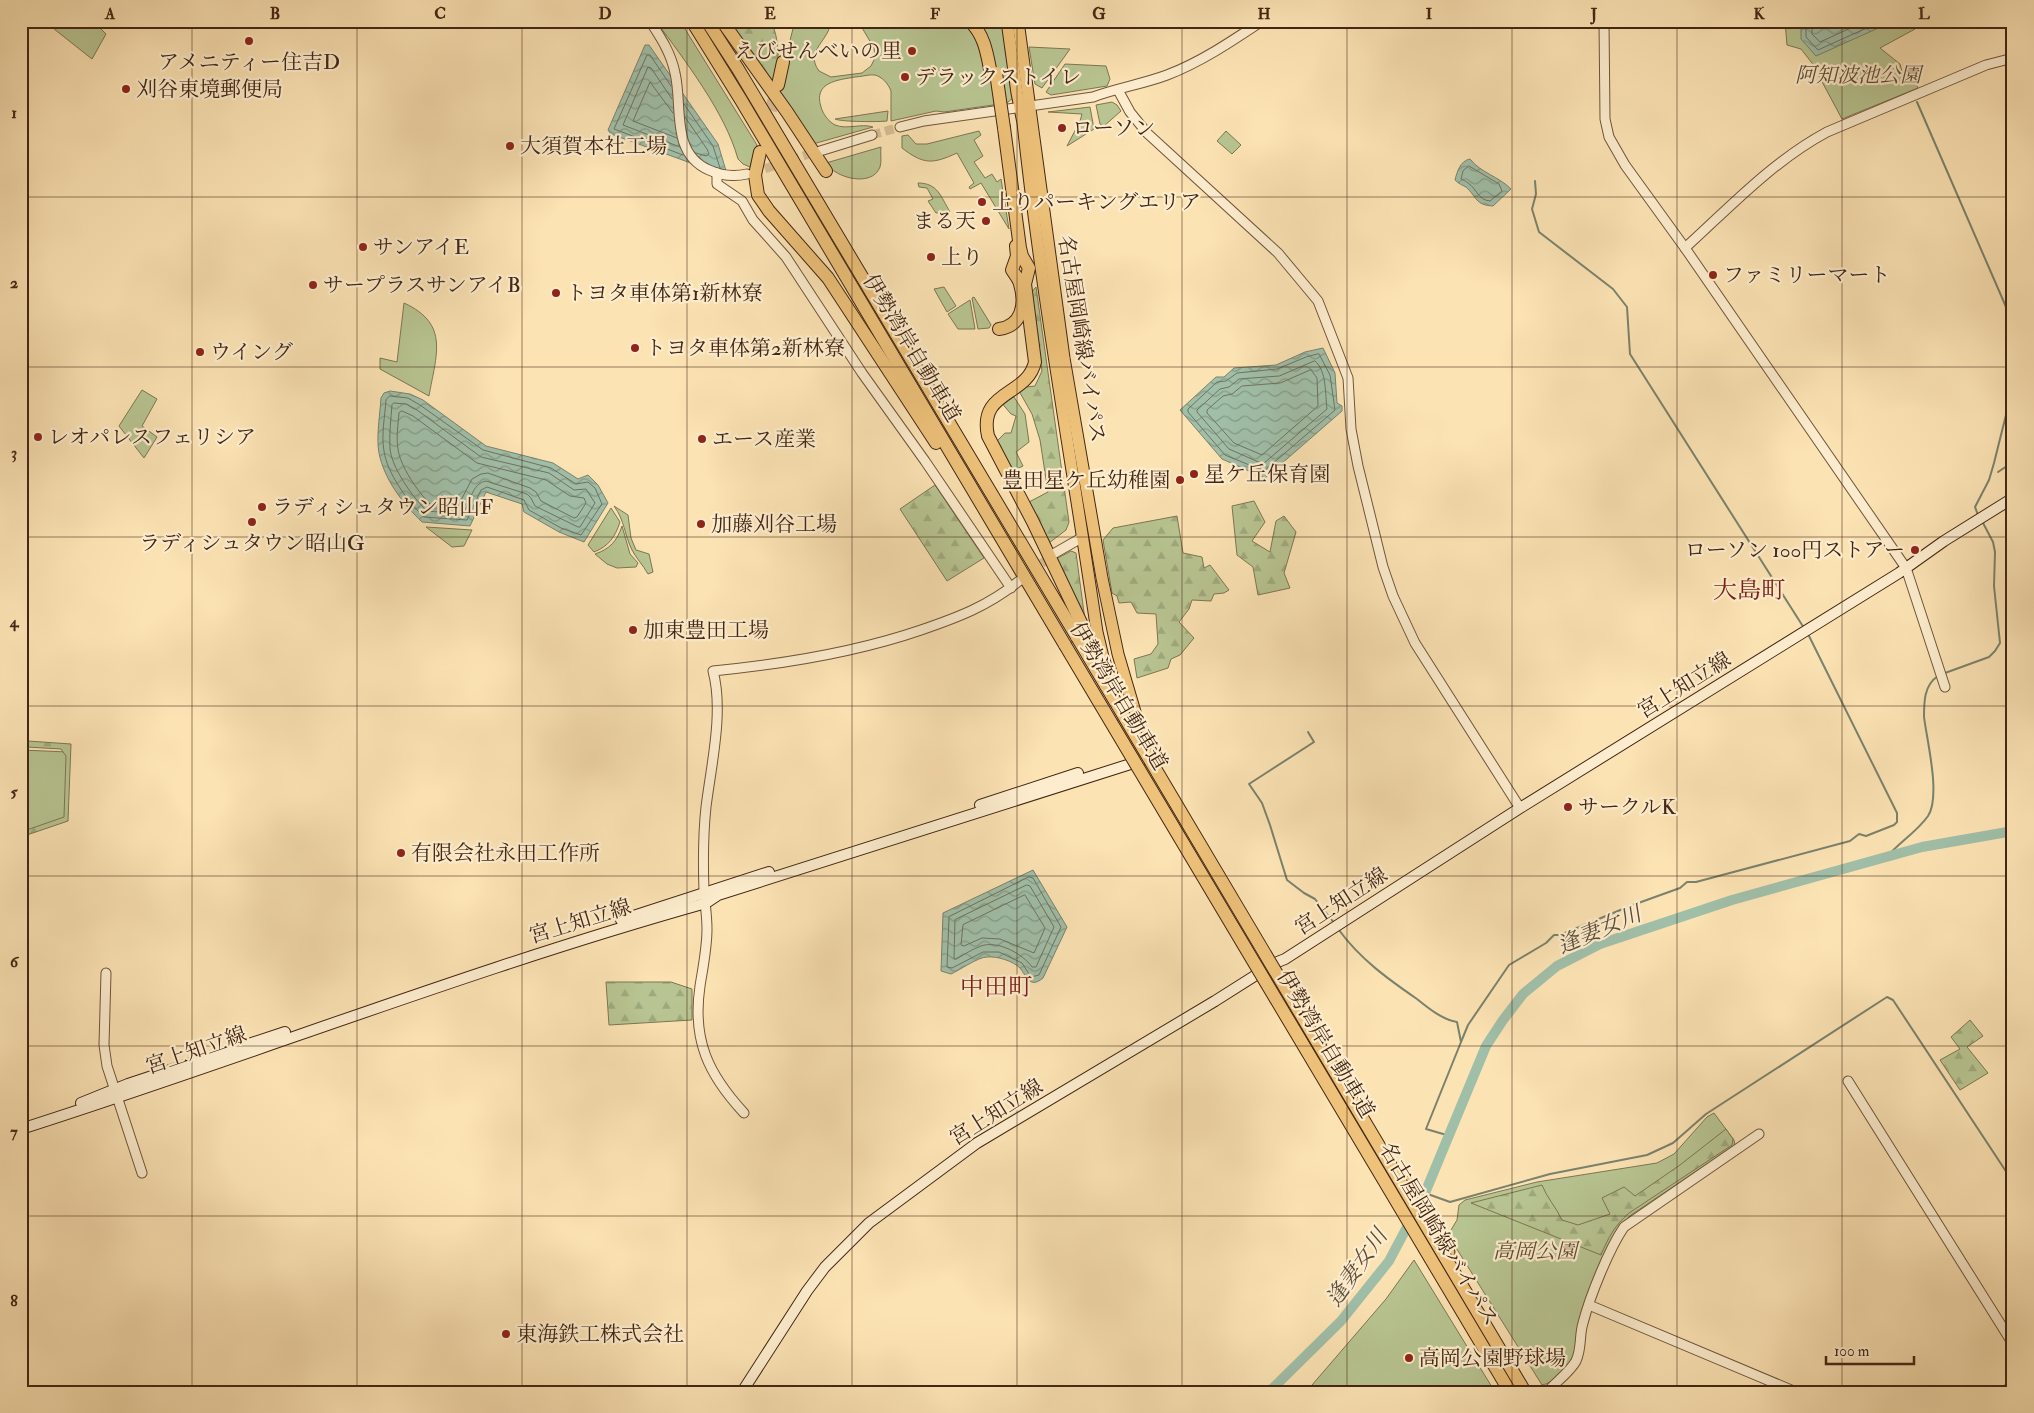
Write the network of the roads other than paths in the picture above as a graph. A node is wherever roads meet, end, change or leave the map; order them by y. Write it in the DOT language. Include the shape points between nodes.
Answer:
graph roads {
  1 [pos="650,21"];
  2 [pos="692,21"];
  3 [pos="707,21"];
  4 [pos="722,21"];
  5 [pos="970,21"];
  6 [pos="979,21"];
  7 [pos="1006,21"];
  8 [pos="1018,21"];
  9 [pos="1262,21"];
  10 [pos="1604,21"];
  11 [pos="2013,58"];
  12 [pos="783,62"];
  13 [pos="993,74"];
  14 [pos="778,85"];
  15 [pos="1118,90"];
  16 [pos="1025,106"];
  17 [pos="900,127"];
  18 [pos="1001,128"];
  19 [pos="872,135"];
  20 [pos="820,151"];
  21 [pos="760,152"];
  22 [pos="826,171"];
  23 [pos="717,173"];
  24 [pos="747,174"];
  25 [pos="1685,248"];
  26 [pos="999,329"];
  27 [pos="2013,498"];
  28 [pos="1083,537"];
  29 [pos="1003,542"];
  30 [pos="1055,553"];
  31 [pos="1906,568"];
  32 [pos="1019,581"];
  33 [pos="1011,588"];
  34 [pos="1081,634"];
  35 [pos="1943,679"];
  36 [pos="1151,752"];
  37 [pos="1138,758"];
  38 [pos="1520,808"];
  39 [pos="705,897"];
  40 [pos="1275,963"];
  41 [pos="1262,970"];
  42 [pos="106,973"];
  43 [pos="1848,1081"];
  44 [pos="116,1094"];
  45 [pos="744,1113"];
  46 [pos="21,1124"];
  47 [pos="21,1129"];
  48 [pos="1759,1134"];
  49 [pos="142,1173"];
  50 [pos="1589,1305"];
  51 [pos="2013,1344"];
  52 [pos="2013,1386"];
  53 [pos="742,1392"];
  54 [pos="1510,1392"];
  55 [pos="1515,1392"];
  56 [pos="1525,1392"];
  57 [pos="1530,1392"];
  58 [pos="1547,1392"];
  59 [pos="1796,1392"];
  60 [pos="2003,1392"];
  1 -- 23 [label="street" via="674,65 679,124 684,143 699,164"];
  2 -- 29 [label="highway, 伊勢湾岸自動車道"];
  3 -- 34 [label="highway, 伊勢湾岸自動車道"];
  4 -- 22 [label="highway"];
  5 -- 13 [label="highway" via="985,43"];
  6 -- 13 [label="highway" via="991,42"];
  7 -- 16 [label="main road, 名古屋岡崎線バイパス"];
  8 -- 16 [label="main road, 名古屋岡崎線バイパス"];
  9 -- 15 [label="street" via="1188,66"];
  10 -- 25 [label="street" via="1605,118 1609,137 1625,165"];
  11 -- 25 [label="street" via="1986,66 1810,141 1773,168"];
  12 -- 14 [label="highway"];
  13 -- 18 [label="highway, bridge"];
  15 -- 16 [label="street"];
  15 -- 38 [label="street" via="1147,133 1278,253 1318,301 1348,378 1354,443 1371,522 1393,596 1415,642"];
  16 -- 17 [label="street"];
  16 -- 28 [label="main road, 名古屋岡崎線バイパス" via="1023,123 1054,364"];
  16 -- 36 [label="main road, 名古屋岡崎線バイパス" via="1102,578 1118,654 1138,722"];
  18 -- 26 [label="highway" via="1016,252 1012,270 1021,287 1022,304 1016,322"];
  18 -- 34 [label="highway" via="1020,248 1029,268 1025,284 1035,362 1026,380 992,406 986,430 1026,507"];
  19 -- 20 [label="street"];
  21 -- 29 [label="highway" via="755,175 758,195 769,212 828,278"];
  23 -- 24 [label="street" via="726,176"];
  23 -- 33 [label="street" via="717,184 742,201 753,220 786,258"];
  25 -- 31 [label="street"];
  27 -- 31 [label="main road, 宮上知立線"];
  28 -- 30 [label="street"];
  28 -- 37 [label="main road, 名古屋岡崎線バイパス" via="1102,657 1121,718"];
  29 -- 54 [label="highway, 伊勢湾岸自動車道, bridge"];
  31 -- 35 [label="street"];
  31 -- 38 [label="main road, 宮上知立線"];
  32 -- 33 [label="street"];
  33 -- 39 [label="street" via="965,615 881,643 832,655 713,671 717,714 704,830"];
  34 -- 56 [label="highway, 伊勢湾岸自動車道, bridge" via="1129,723"];
  36 -- 37 [label="main road, 宮上知立線"];
  36 -- 40 [label="main road, 名古屋岡崎線バイパス"];
  37 -- 39 [label="main road, 宮上知立線"];
  37 -- 41 [label="main road, 名古屋岡崎線バイパス"];
  38 -- 40 [label="main road, 宮上知立線"];
  39 -- 44 [label="main road, 宮上知立線" via="383,998"];
  39 -- 45 [label="street" via="706,947 698,1010 700,1034 714,1076"];
  40 -- 41 [label="main road, 宮上知立線"];
  40 -- 57 [label="main road, 名古屋岡崎線バイパス" via="1435,1227"];
  41 -- 53 [label="main road, 宮上知立線" via="977,1143 869,1223 825,1267"];
  41 -- 55 [label="main road, 名古屋岡崎線バイパス, bridge" via="1325,1073 1422,1250"];
  42 -- 44 [label="street" via="104,1044"];
  43 -- 51 [label="street"];
  44 -- 46 [label="main road, 宮上知立線"];
  44 -- 47 [label="main road, 宮上知立線"];
  44 -- 49 [label="street"];
  48 -- 50 [label="street" via="1624,1227 1615,1240"];
  50 -- 58 [label="street" via="1575,1362"];
  50 -- 59 [label="street"];
  52 -- 60 [label="street"];
}
